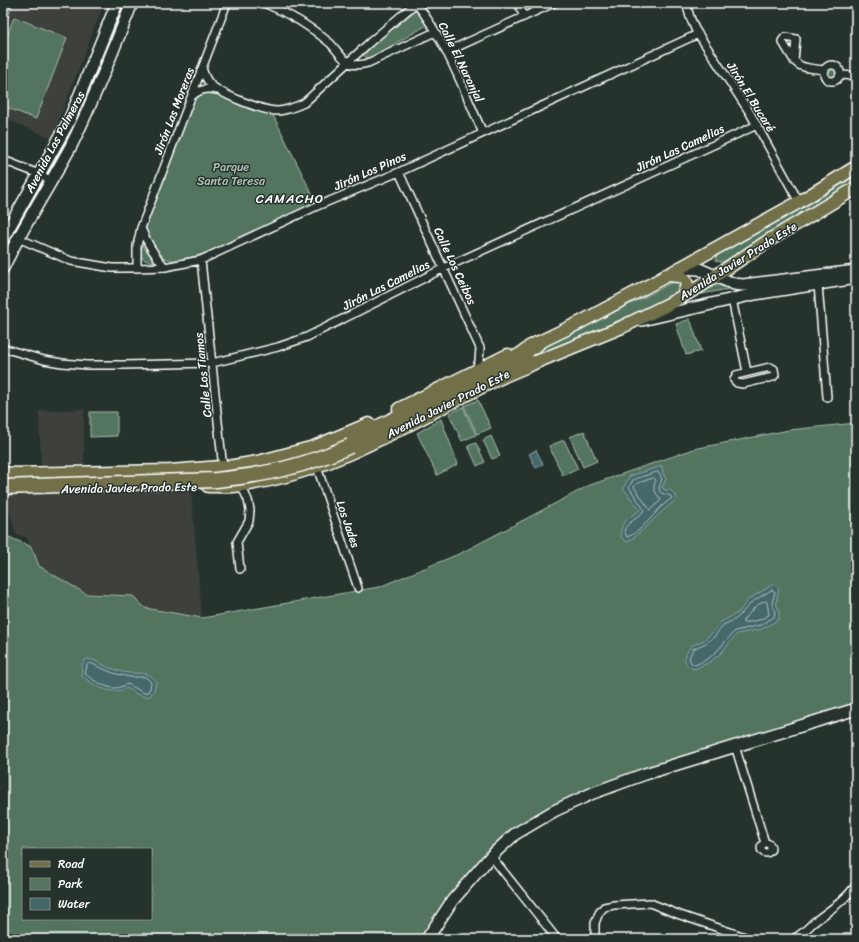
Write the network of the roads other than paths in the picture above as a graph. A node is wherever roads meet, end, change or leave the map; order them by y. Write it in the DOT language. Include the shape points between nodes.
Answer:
graph roads {
  1 [pos="117,3"];
  2 [pos="132,3"];
  3 [pos="227,3"];
  4 [pos="264,3"];
  5 [pos="416,3"];
  6 [pos="518,3"];
  7 [pos="554,3"];
  8 [pos="686,3"];
  9 [pos="524,17"];
  10 [pos="435,32"];
  11 [pos="698,34"];
  12 [pos="446,52"];
  13 [pos="794,62"];
  14 [pos="348,63"];
  15 [pos="202,68"];
  16 [pos="825,70"];
  17 [pos="840,75"];
  18 [pos="856,76"];
  19 [pos="217,90"];
  20 [pos="190,98"];
  21 [pos="756,125"];
  22 [pos="483,133"];
  23 [pos="3,160"];
  24 [pos="856,167"];
  25 [pos="399,172"];
  26 [pos="39,174"];
  27 [pos="51,181"];
  28 [pos="856,188"];
  29 [pos="30,190"];
  30 [pos="42,197"];
  31 [pos="799,202"];
  32 [pos="141,228"];
  33 [pos="3,238"];
  34 [pos="18,238"];
  35 [pos="201,260"];
  36 [pos="165,266"];
  37 [pos="3,268"];
  38 [pos="136,268"];
  39 [pos="444,268"];
  40 [pos="679,268"];
  41 [pos="856,271"];
  42 [pos="666,275"];
  43 [pos="716,275"];
  44 [pos="856,278"];
  45 [pos="818,284"];
  46 [pos="683,296"];
  47 [pos="732,299"];
  48 [pos="634,321"];
  49 [pos="537,344"];
  50 [pos="3,348"];
  51 [pos="212,363"];
  52 [pos="532,363"];
  53 [pos="475,371"];
  54 [pos="747,372"];
  55 [pos="827,397"];
  56 [pos="349,444"];
  57 [pos="223,467"];
  58 [pos="317,467"];
  59 [pos="3,473"];
  60 [pos="84,473"];
  61 [pos="3,480"];
  62 [pos="241,485"];
  63 [pos="218,486"];
  64 [pos="3,487"];
  65 [pos="82,489"];
  66 [pos="3,495"];
  67 [pos="240,569"];
  68 [pos="358,588"];
  69 [pos="856,709"];
  70 [pos="735,746"];
  71 [pos="765,843"];
  72 [pos="491,856"];
  73 [pos="856,885"];
  74 [pos="427,939"];
  75 [pos="557,939"];
  76 [pos="595,939"];
  77 [pos="751,939"];
  78 [pos="793,939"];
  1 -- 26 [label="main road, Avenida Las Palmeras" via="76,104"];
  2 -- 27 [label="main road, Avenida Las Palmeras" via="89,110"];
  3 -- 15 [label="street, Jirón Las Moreras"];
  4 -- 14 [label="street" via="282,10 313,30"];
  5 -- 10 [label="street, Calle El Naranjal"];
  5 -- 14 [label="street"];
  6 -- 9 [label="street"];
  7 -- 9 [label="street"];
  8 -- 11 [label="street, Jirón El Bucaré"];
  9 -- 12 [label="street"];
  10 -- 12 [label="street, Calle El Naranjal"];
  10 -- 14 [label="street" via="368,63"];
  11 -- 21 [label="street, Jirón El Bucaré"];
  11 -- 22 [label="street, Jirón Los Pinos"];
  12 -- 22 [label="street, Calle El Naranjal"];
  13 -- 16 [label="street" via="804,68"];
  14 -- 19 [label="street" via="304,103 291,109 270,110"];
  15 -- 19 [label="street" via="204,76"];
  15 -- 20 [label="street, Jirón Las Moreras"];
  16 -- 17 [label="street" via="829,66 834,66 838,68"];
  16 -- 17 [label="street" via="829,80 836,80"];
  17 -- 18 [label="street"];
  19 -- 20 [label="street" via="207,88 197,91"];
  20 -- 32 [label="street, Jirón Las Moreras"];
  21 -- 31 [label="street, Jirón El Bucaré"];
  21 -- 39 [label="street, Jirón Las Camelias"];
  22 -- 25 [label="street, Jirón Los Pinos"];
  23 -- 26 [label="street"];
  24 -- 31 [label="main road, Avenida Javier Prado Este"];
  25 -- 35 [label="street, Jirón Los Pinos" via="315,207"];
  25 -- 39 [label="street, Calle Los Ceibos"];
  26 -- 27 [label="street"];
  26 -- 29 [label="main road, Avenida Las Palmeras"];
  27 -- 30 [label="main road, Avenida Las Palmeras"];
  28 -- 43 [label="main road, Avenida Javier Prado Este"];
  29 -- 30 [label="main road" via="39,191"];
  29 -- 33 [label="main road, Avenida Las Palmeras"];
  30 -- 34 [label="main road, Avenida Las Palmeras"];
  31 -- 40 [label="main road, Avenida Javier Prado Este"];
  32 -- 36 [label="street" via="155,255"];
  32 -- 38 [label="street, Jirón Las Moreras"];
  34 -- 37 [label="main road, Avenida Las Palmeras"];
  34 -- 38 [label="street, Jirón Los Pinos" via="71,261 112,268"];
  35 -- 36 [label="street, Jirón Los Pinos"];
  35 -- 51 [label="street, Calle Los Tiamos"];
  36 -- 38 [label="street, Jirón Los Pinos"];
  39 -- 51 [label="street, Jirón Las Camelias" via="307,338"];
  39 -- 53 [label="street, Calle Los Ceibos" via="480,348"];
  40 -- 42 [label="main road, Avenida Javier Prado Este"];
  40 -- 43 [label="main road" via="699,269"];
  41 -- 43 [label="main road" via="743,285 734,284"];
  42 -- 46 [label="main road" via="685,279 687,285"];
  42 -- 49 [label="main road, Avenida Javier Prado Este"];
  43 -- 46 [label="main road, Avenida Javier Prado Este"];
  44 -- 45 [label="main road"];
  45 -- 47 [label="main road"];
  45 -- 55 [label="street"];
  46 -- 48 [label="main road, Avenida Javier Prado Este"];
  47 -- 48 [label="main road"];
  47 -- 54 [label="street"];
  48 -- 52 [label="main road, Avenida Javier Prado Este"];
  49 -- 53 [label="main road, Avenida Javier Prado Este"];
  49 -- 56 [label="highway" via="490,372"];
  50 -- 51 [label="street, Jirón Las Camelias" via="44,360 74,365"];
  51 -- 57 [label="street, Calle Los Tiamos"];
  52 -- 56 [label="highway"];
  52 -- 58 [label="main road, Avenida Javier Prado Este" via="366,446"];
  53 -- 57 [label="main road, Avenida Javier Prado Este" via="321,445 258,462"];
  54 -- 54 [label="street" via="736,375 734,380 743,384 775,375 774,369 770,367"];
  56 -- 61 [label="highway" via="290,461 233,471"];
  56 -- 64 [label="highway, bridge" via="309,462 248,477 209,481"];
  57 -- 60 [label="main road, Avenida Javier Prado Este"];
  57 -- 63 [label="street, Calle Los Tiamos" via="223,478"];
  58 -- 62 [label="main road, Avenida Javier Prado Este"];
  58 -- 68 [label="street, Los Jades"];
  59 -- 60 [label="main road, Avenida Javier Prado Este"];
  60 -- 65 [label="main road" via="79,480"];
  62 -- 63 [label="main road, Avenida Javier Prado Este"];
  62 -- 67 [label="street" via="250,510 249,521 237,542"];
  63 -- 65 [label="main road, Avenida Javier Prado Este"];
  65 -- 66 [label="main road, Avenida Javier Prado Este" via="14,491"];
  69 -- 70 [label="main road"];
  70 -- 71 [label="street"];
  70 -- 72 [label="main road" via="645,774 554,811 515,834"];
  72 -- 74 [label="main road" via="452,901"];
  72 -- 75 [label="street"];
  73 -- 78 [label="street" via="839,904"];
  76 -- 77 [label="street" via="595,923 604,907 650,903"];
}
